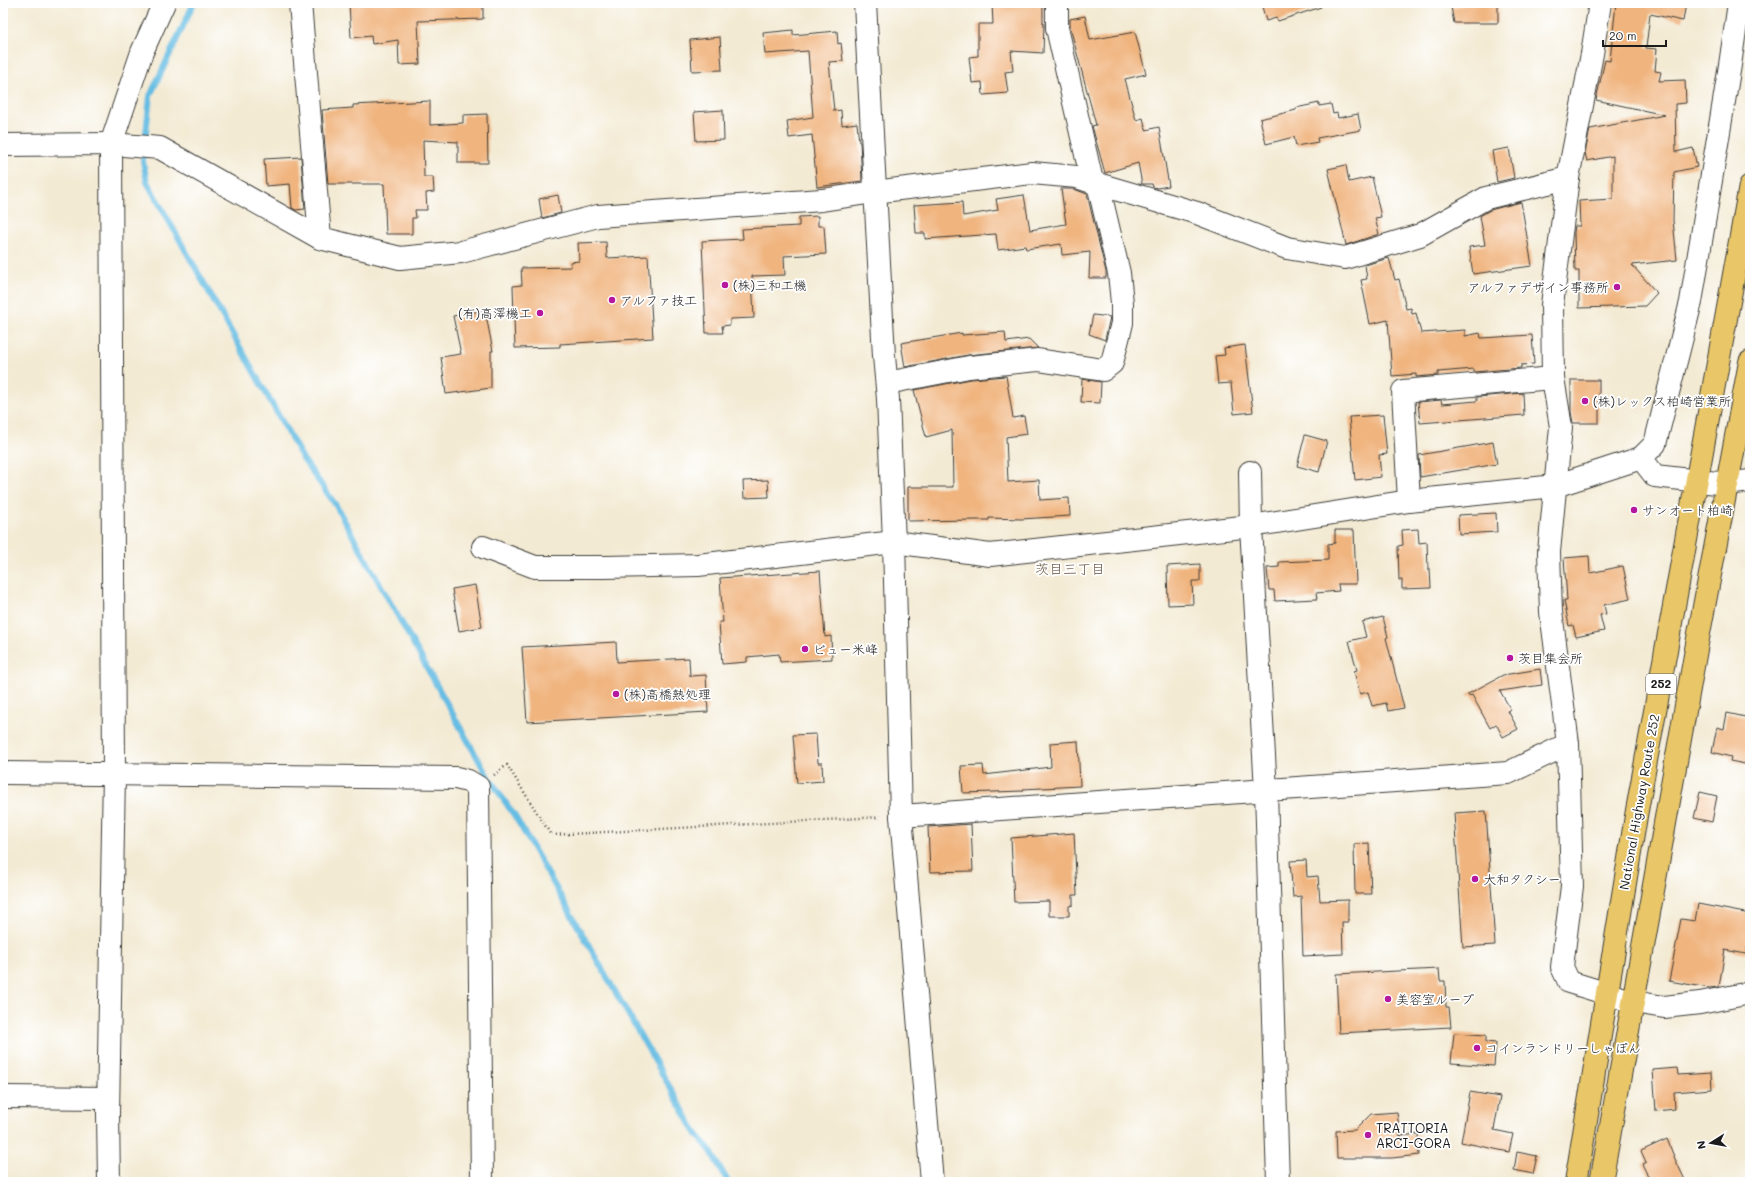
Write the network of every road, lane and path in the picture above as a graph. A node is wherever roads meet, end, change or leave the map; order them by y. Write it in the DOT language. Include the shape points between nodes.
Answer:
graph roads {
  1 [pos="164,3"];
  2 [pos="300,3"];
  3 [pos="865,3"];
  4 [pos="1056,3"];
  5 [pos="1600,3"];
  6 [pos="1739,3"];
  7 [pos="111,144"];
  8 [pos="3,145"];
  9 [pos="1568,178"];
  10 [pos="1095,182"];
  11 [pos="1750,186"];
  12 [pos="874,192"];
  13 [pos="320,238"];
  14 [pos="1750,362"];
  15 [pos="1553,378"];
  16 [pos="887,383"];
  17 [pos="1641,458"];
  18 [pos="1250,472"];
  19 [pos="1697,481"];
  20 [pos="1750,481"];
  21 [pos="1726,484"];
  22 [pos="1555,486"];
  23 [pos="1409,501"];
  24 [pos="1251,526"];
  25 [pos="894,542"];
  26 [pos="483,547"];
  27 [pos="1568,744"];
  28 [pos="3,773"];
  29 [pos="114,773"];
  30 [pos="478,787"];
  31 [pos="1266,791"];
  32 [pos="901,816"];
  33 [pos="1750,993"];
  34 [pos="1607,995"];
  35 [pos="1634,1002"];
  36 [pos="3,1097"];
  37 [pos="108,1098"];
  38 [pos="109,1182"];
  39 [pos="482,1182"];
  40 [pos="932,1182"];
  41 [pos="1278,1182"];
  42 [pos="1576,1182"];
  43 [pos="1602,1182"];
  1 -- 7 [label="street" via="142,52"];
  2 -- 13 [label="street"];
  3 -- 12 [label="street"];
  4 -- 10 [label="street" via="1057,28"];
  5 -- 9 [label="street"];
  6 -- 17 [label="street" via="1691,302 1655,444"];
  7 -- 8 [label="street"];
  7 -- 13 [label="street" via="160,148"];
  7 -- 29 [label="street"];
  9 -- 10 [label="street" via="1486,198 1420,235 1345,258 1287,248 1197,213"];
  9 -- 15 [label="street" via="1552,305"];
  10 -- 12 [label="street" via="1076,176 1032,173"];
  10 -- 16 [label="street" via="1119,272 1122,303 1122,323 1112,363 1103,370 1038,360 969,368"];
  11 -- 19 [label="highway, National Highway Route 252 / 252"];
  12 -- 13 [label="street" via="822,200 598,216 461,252 400,258"];
  12 -- 16 [label="street"];
  14 -- 21 [label="highway, 252"];
  15 -- 22 [label="street" via="1561,427"];
  15 -- 23 [label="street" via="1403,391"];
  16 -- 25 [label="street"];
  17 -- 19 [label="street" via="1654,476"];
  17 -- 22 [label="street"];
  18 -- 24 [label="street"];
  19 -- 21 [label="street"];
  19 -- 34 [label="highway, National Highway Route 252 / 252" via="1636,816"];
  20 -- 21 [label="street"];
  21 -- 35 [label="highway, 252"];
  22 -- 23 [label="street"];
  22 -- 27 [label="street" via="1549,552 1551,612"];
  23 -- 24 [label="street"];
  24 -- 25 [label="street" via="990,554"];
  24 -- 31 [label="street"];
  25 -- 26 [label="street" via="698,565 605,567 535,567"];
  25 -- 32 [label="street"];
  27 -- 31 [label="street" via="1508,773"];
  27 -- 34 [label="street" via="1572,886 1562,967 1568,982"];
  28 -- 29 [label="street"];
  29 -- 30 [label="street" via="456,778"];
  29 -- 37 [label="street"];
  30 -- 32 [label="path" via="507,766 551,835"];
  30 -- 39 [label="street"];
  31 -- 32 [label="street"];
  31 -- 41 [label="street"];
  32 -- 40 [label="street"];
  33 -- 35 [label="street" via="1664,1007"];
  34 -- 35 [label="street"];
  34 -- 42 [label="highway, National Highway Route 252 / 252"];
  35 -- 43 [label="highway, 252"];
  36 -- 37 [label="street"];
  37 -- 38 [label="street"];
}
